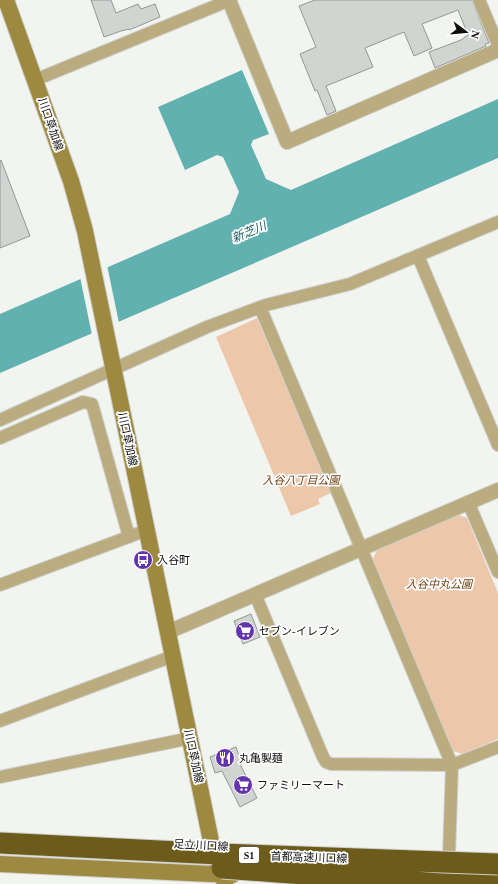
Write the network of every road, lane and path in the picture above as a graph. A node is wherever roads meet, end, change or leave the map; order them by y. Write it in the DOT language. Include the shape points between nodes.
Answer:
graph roads {
  1 [pos="6,0"];
  2 [pos="230,0"];
  3 [pos="479,0"];
  4 [pos="498,46"];
  5 [pos="498,50"];
  6 [pos="35,80"];
  7 [pos="498,222"];
  8 [pos="418,256"];
  9 [pos="260,307"];
  10 [pos="112,362"];
  11 [pos="0,420"];
  12 [pos="0,438"];
  13 [pos="498,445"];
  14 [pos="498,490"];
  15 [pos="468,502"];
  16 [pos="148,530"];
  17 [pos="129,537"];
  18 [pos="362,548"];
  19 [pos="498,572"];
  20 [pos="0,585"];
  21 [pos="255,594"];
  22 [pos="168,632"];
  23 [pos="173,656"];
  24 [pos="0,721"];
  25 [pos="190,738"];
  26 [pos="498,746"];
  27 [pos="452,765"];
  28 [pos="0,777"];
  29 [pos="0,834"];
  30 [pos="0,843"];
  31 [pos="212,846"];
  32 [pos="364,852"];
  33 [pos="0,856"];
  34 [pos="498,857"];
  35 [pos="0,864"];
  36 [pos="498,864"];
  37 [pos="459,867"];
  38 [pos="498,870"];
  39 [pos="224,879"];
  40 [pos="498,881"];
  41 [pos="357,884"];
  42 [pos="373,884"];
  43 [pos="441,884"];
  1 -- 6 [label="main road, 川口草加線"];
  2 -- 5 [label="street" via="287,142"];
  2 -- 6 [label="street"];
  3 -- 4 [label="street"];
  6 -- 10 [label="main road, 川口草加線" via="85,231"];
  7 -- 8 [label="street"];
  8 -- 9 [label="street" via="350,284"];
  8 -- 13 [label="street"];
  9 -- 10 [label="street"];
  9 -- 18 [label="street"];
  10 -- 11 [label="street"];
  10 -- 16 [label="main road, 川口草加線"];
  12 -- 17 [label="street" via="83,402 92,404"];
  14 -- 15 [label="street"];
  15 -- 18 [label="street"];
  15 -- 19 [label="street"];
  16 -- 17 [label="street"];
  16 -- 22 [label="main road, 川口草加線"];
  17 -- 20 [label="street"];
  18 -- 21 [label="street"];
  18 -- 27 [label="street"];
  21 -- 22 [label="street"];
  21 -- 27 [label="street" via="326,762"];
  22 -- 23 [label="main road, 川口草加線"];
  23 -- 24 [label="street"];
  23 -- 25 [label="main road, 川口草加線"];
  25 -- 28 [label="street"];
  25 -- 31 [label="main road, 川口草加線"];
  26 -- 27 [label="street"];
  27 -- 37 [label="street"];
  29 -- 31 [label="main road, 足立川口線"];
  30 -- 36 [label="highway, 首都高速川口線 / S1, bridge"];
  31 -- 32 [label="main road, 足立川口線"];
  31 -- 39 [label="main road, 川口草加線"];
  32 -- 37 [label="highway"];
  33 -- 43 [label="highway, 首都高速川口線 / S1, bridge" via="225,868"];
  34 -- 37 [label="main road"];
  35 -- 39 [label="main road"];
  37 -- 38 [label="highway"];
  37 -- 40 [label="highway"];
  37 -- 42 [label="highway"];
  39 -- 41 [label="main road"];
}
